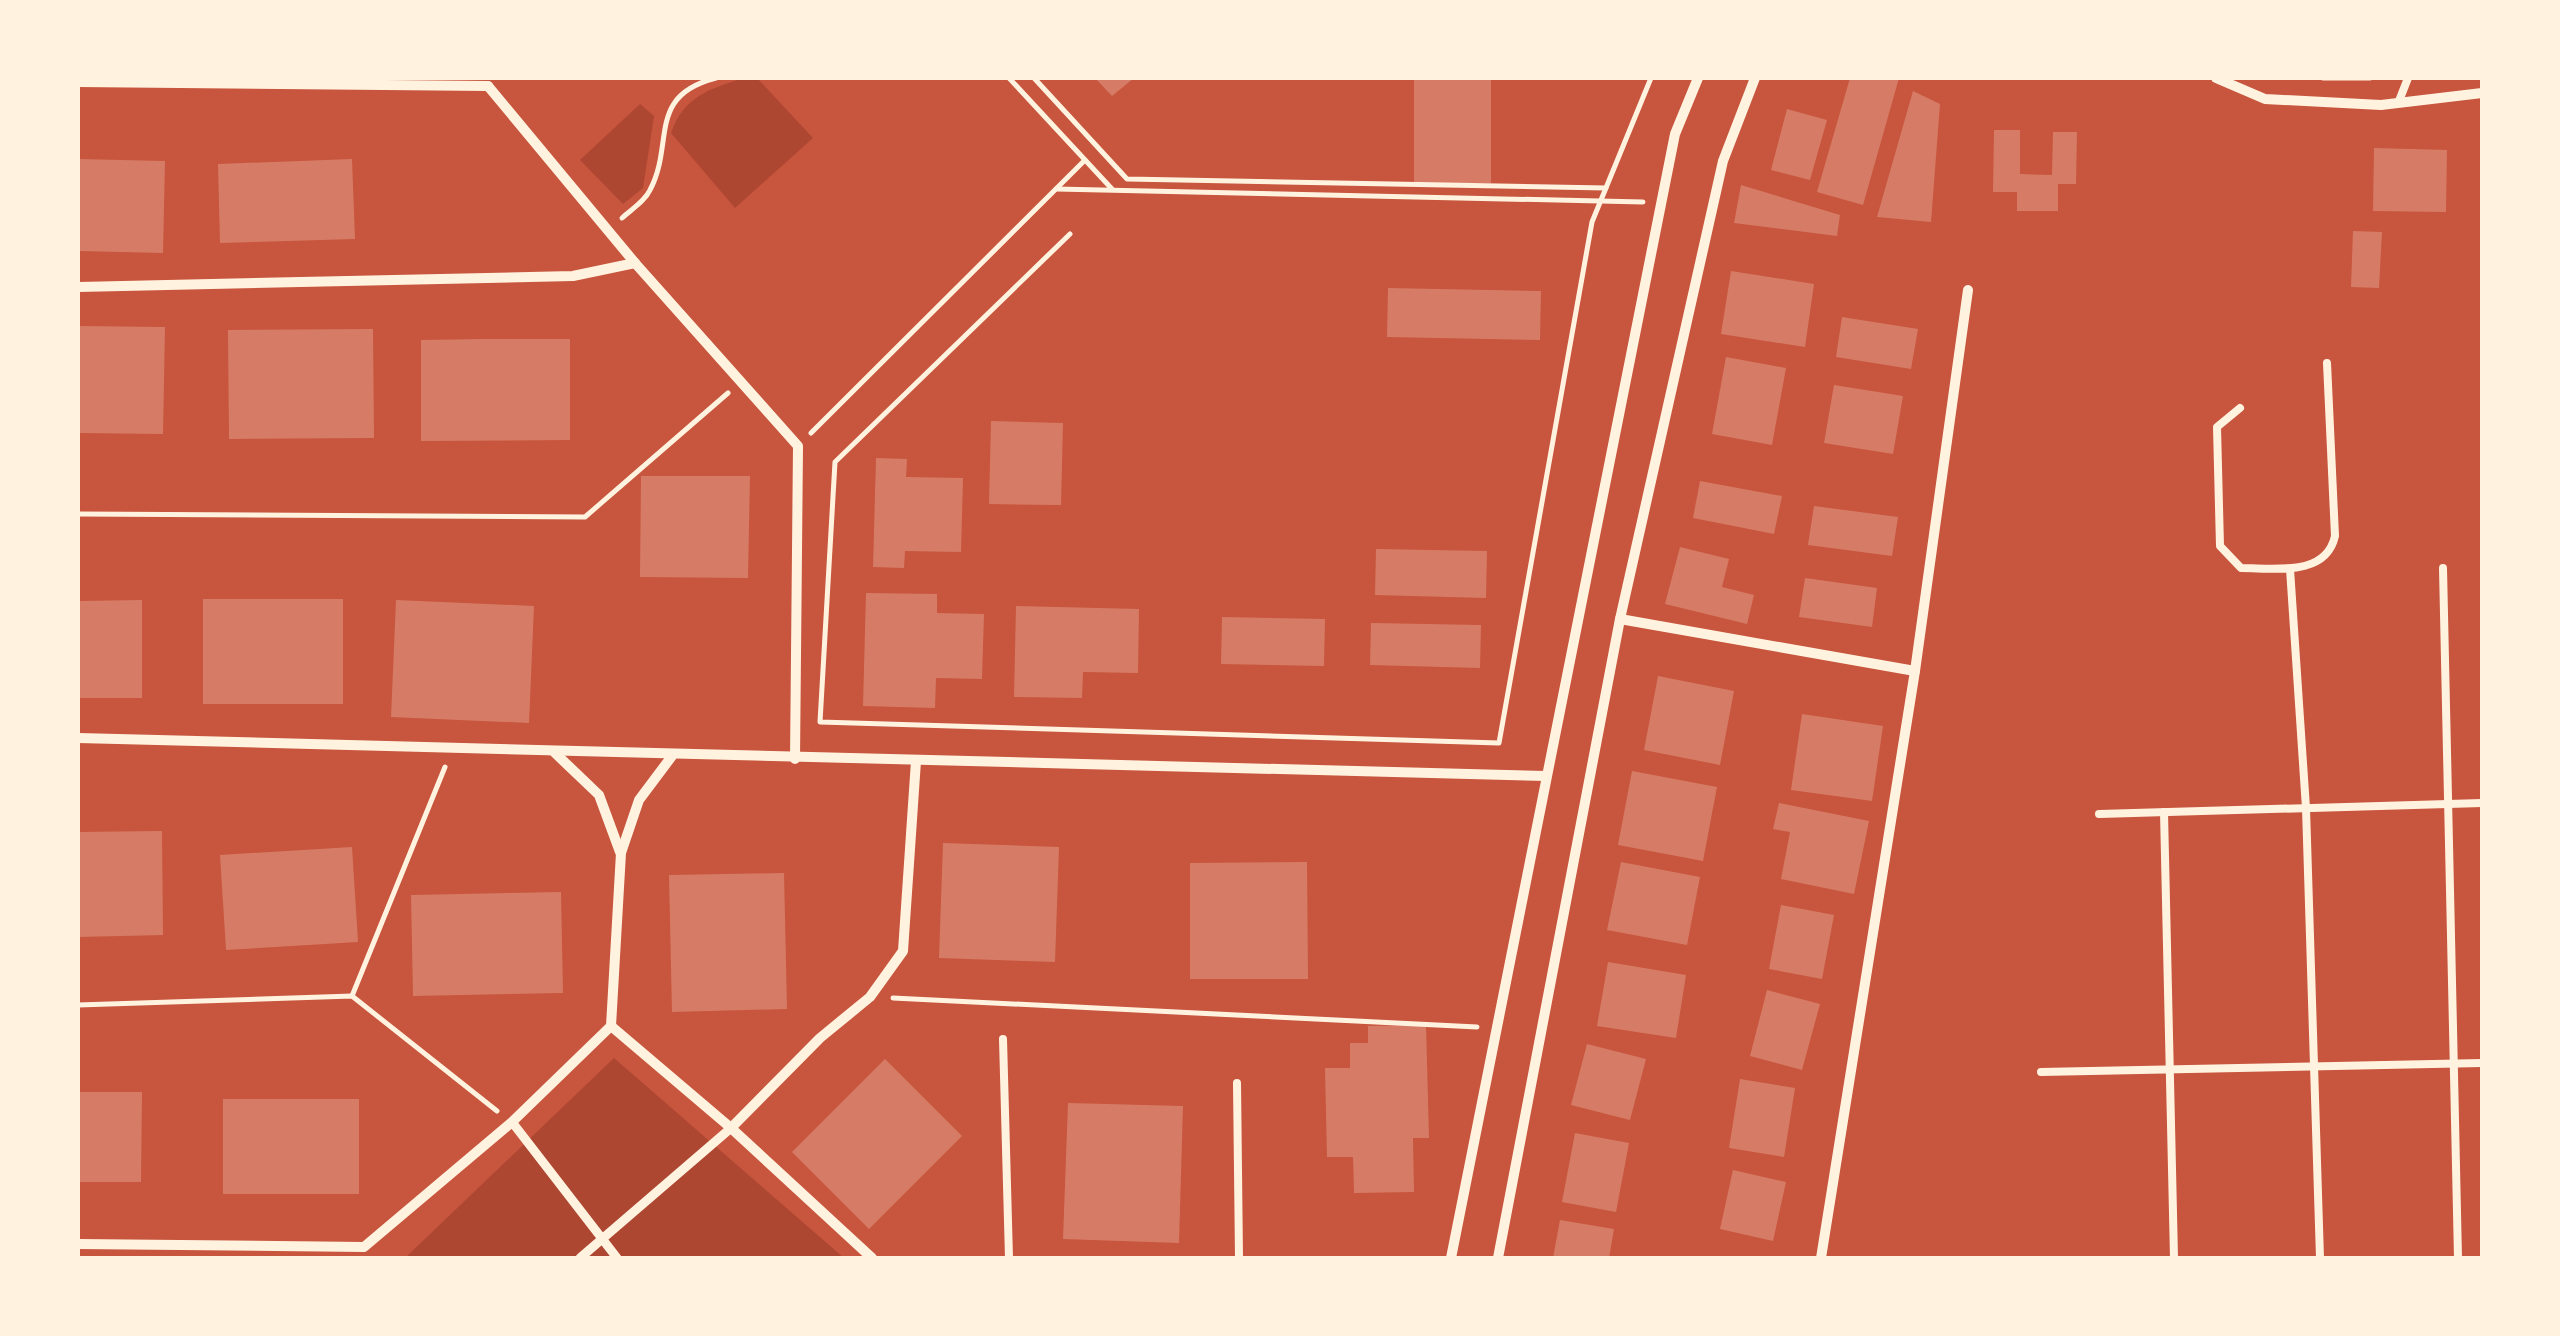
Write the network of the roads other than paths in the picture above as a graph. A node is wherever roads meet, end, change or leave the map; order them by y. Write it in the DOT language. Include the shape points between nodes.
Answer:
graph roads {
  1 [pos="1698,78"];
  2 [pos="1756,78"];
  3 [pos="2216,78"];
  4 [pos="2408,78"];
  5 [pos="78,82"];
  6 [pos="493,82"];
  7 [pos="2482,92"];
  8 [pos="2400,101"];
  9 [pos="635,263"];
  10 [pos="78,287"];
  11 [pos="1968,290"];
  12 [pos="2327,363"];
  13 [pos="2240,408"];
  14 [pos="2442,568"];
  15 [pos="2290,569"];
  16 [pos="1620,619"];
  17 [pos="1915,671"];
  18 [pos="78,738"];
  19 [pos="553,752"];
  20 [pos="672,756"];
  21 [pos="795,758"];
  22 [pos="916,761"];
  23 [pos="1546,776"];
  24 [pos="2450,804"];
  25 [pos="2482,804"];
  26 [pos="2306,808"];
  27 [pos="2164,812"];
  28 [pos="2099,814"];
  29 [pos="621,853"];
  30 [pos="612,1026"];
  31 [pos="1003,1040"];
  32 [pos="2482,1063"];
  33 [pos="2456,1064"];
  34 [pos="2314,1066"];
  35 [pos="2168,1070"];
  36 [pos="2042,1072"];
  37 [pos="1237,1083"];
  38 [pos="512,1122"];
  39 [pos="731,1128"];
  40 [pos="603,1237"];
  41 [pos="78,1244"];
  42 [pos="304,1246"];
  43 [pos="364,1247"];
  44 [pos="298,1258"];
  45 [pos="373,1258"];
  46 [pos="580,1258"];
  47 [pos="617,1258"];
  48 [pos="872,1258"];
  49 [pos="1009,1258"];
  50 [pos="1239,1258"];
  51 [pos="1451,1258"];
  52 [pos="1498,1258"];
  53 [pos="1821,1258"];
  54 [pos="2174,1258"];
  55 [pos="2320,1258"];
  56 [pos="2458,1258"];
  1 -- 23 [label="street" via="1675,134"];
  2 -- 16 [label="street" via="1722,161"];
  3 -- 8 [label="street" via="2266,99 2381,106"];
  4 -- 8 [label="lane"];
  5 -- 6 [label="street"];
  6 -- 9 [label="street"];
  7 -- 8 [label="street"];
  9 -- 10 [label="street" via="574,276"];
  9 -- 21 [label="street" via="798,446"];
  11 -- 17 [label="street"];
  12 -- 15 [label="lane" via="2336,536 2324,560"];
  13 -- 15 [label="lane" via="2217,428 2220,546 2241,568"];
  14 -- 24 [label="lane"];
  15 -- 26 [label="lane"];
  16 -- 17 [label="street"];
  16 -- 52 [label="street"];
  17 -- 53 [label="street"];
  18 -- 19 [label="street"];
  19 -- 20 [label="street"];
  19 -- 29 [label="street" via="598,795"];
  20 -- 21 [label="street"];
  20 -- 29 [label="street" via="639,800"];
  21 -- 22 [label="street"];
  22 -- 23 [label="street"];
  22 -- 39 [label="street" via="903,951 870,997"];
  23 -- 51 [label="street"];
  24 -- 25 [label="lane"];
  24 -- 26 [label="lane"];
  24 -- 33 [label="lane"];
  26 -- 27 [label="lane"];
  26 -- 34 [label="lane"];
  27 -- 28 [label="lane"];
  27 -- 35 [label="lane"];
  29 -- 30 [label="street"];
  30 -- 38 [label="street"];
  30 -- 39 [label="street"];
  31 -- 49 [label="lane"];
  32 -- 33 [label="lane"];
  33 -- 34 [label="lane"];
  33 -- 56 [label="lane"];
  34 -- 35 [label="lane"];
  34 -- 55 [label="lane"];
  35 -- 36 [label="lane"];
  35 -- 54 [label="lane"];
  37 -- 50 [label="lane"];
  38 -- 40 [label="street"];
  38 -- 43 [label="street"];
  39 -- 40 [label="street"];
  39 -- 48 [label="street"];
  40 -- 46 [label="street"];
  40 -- 47 [label="street"];
  41 -- 42 [label="street"];
  42 -- 43 [label="street"];
  42 -- 44 [label="lane"];
  43 -- 45 [label="street"];
}
